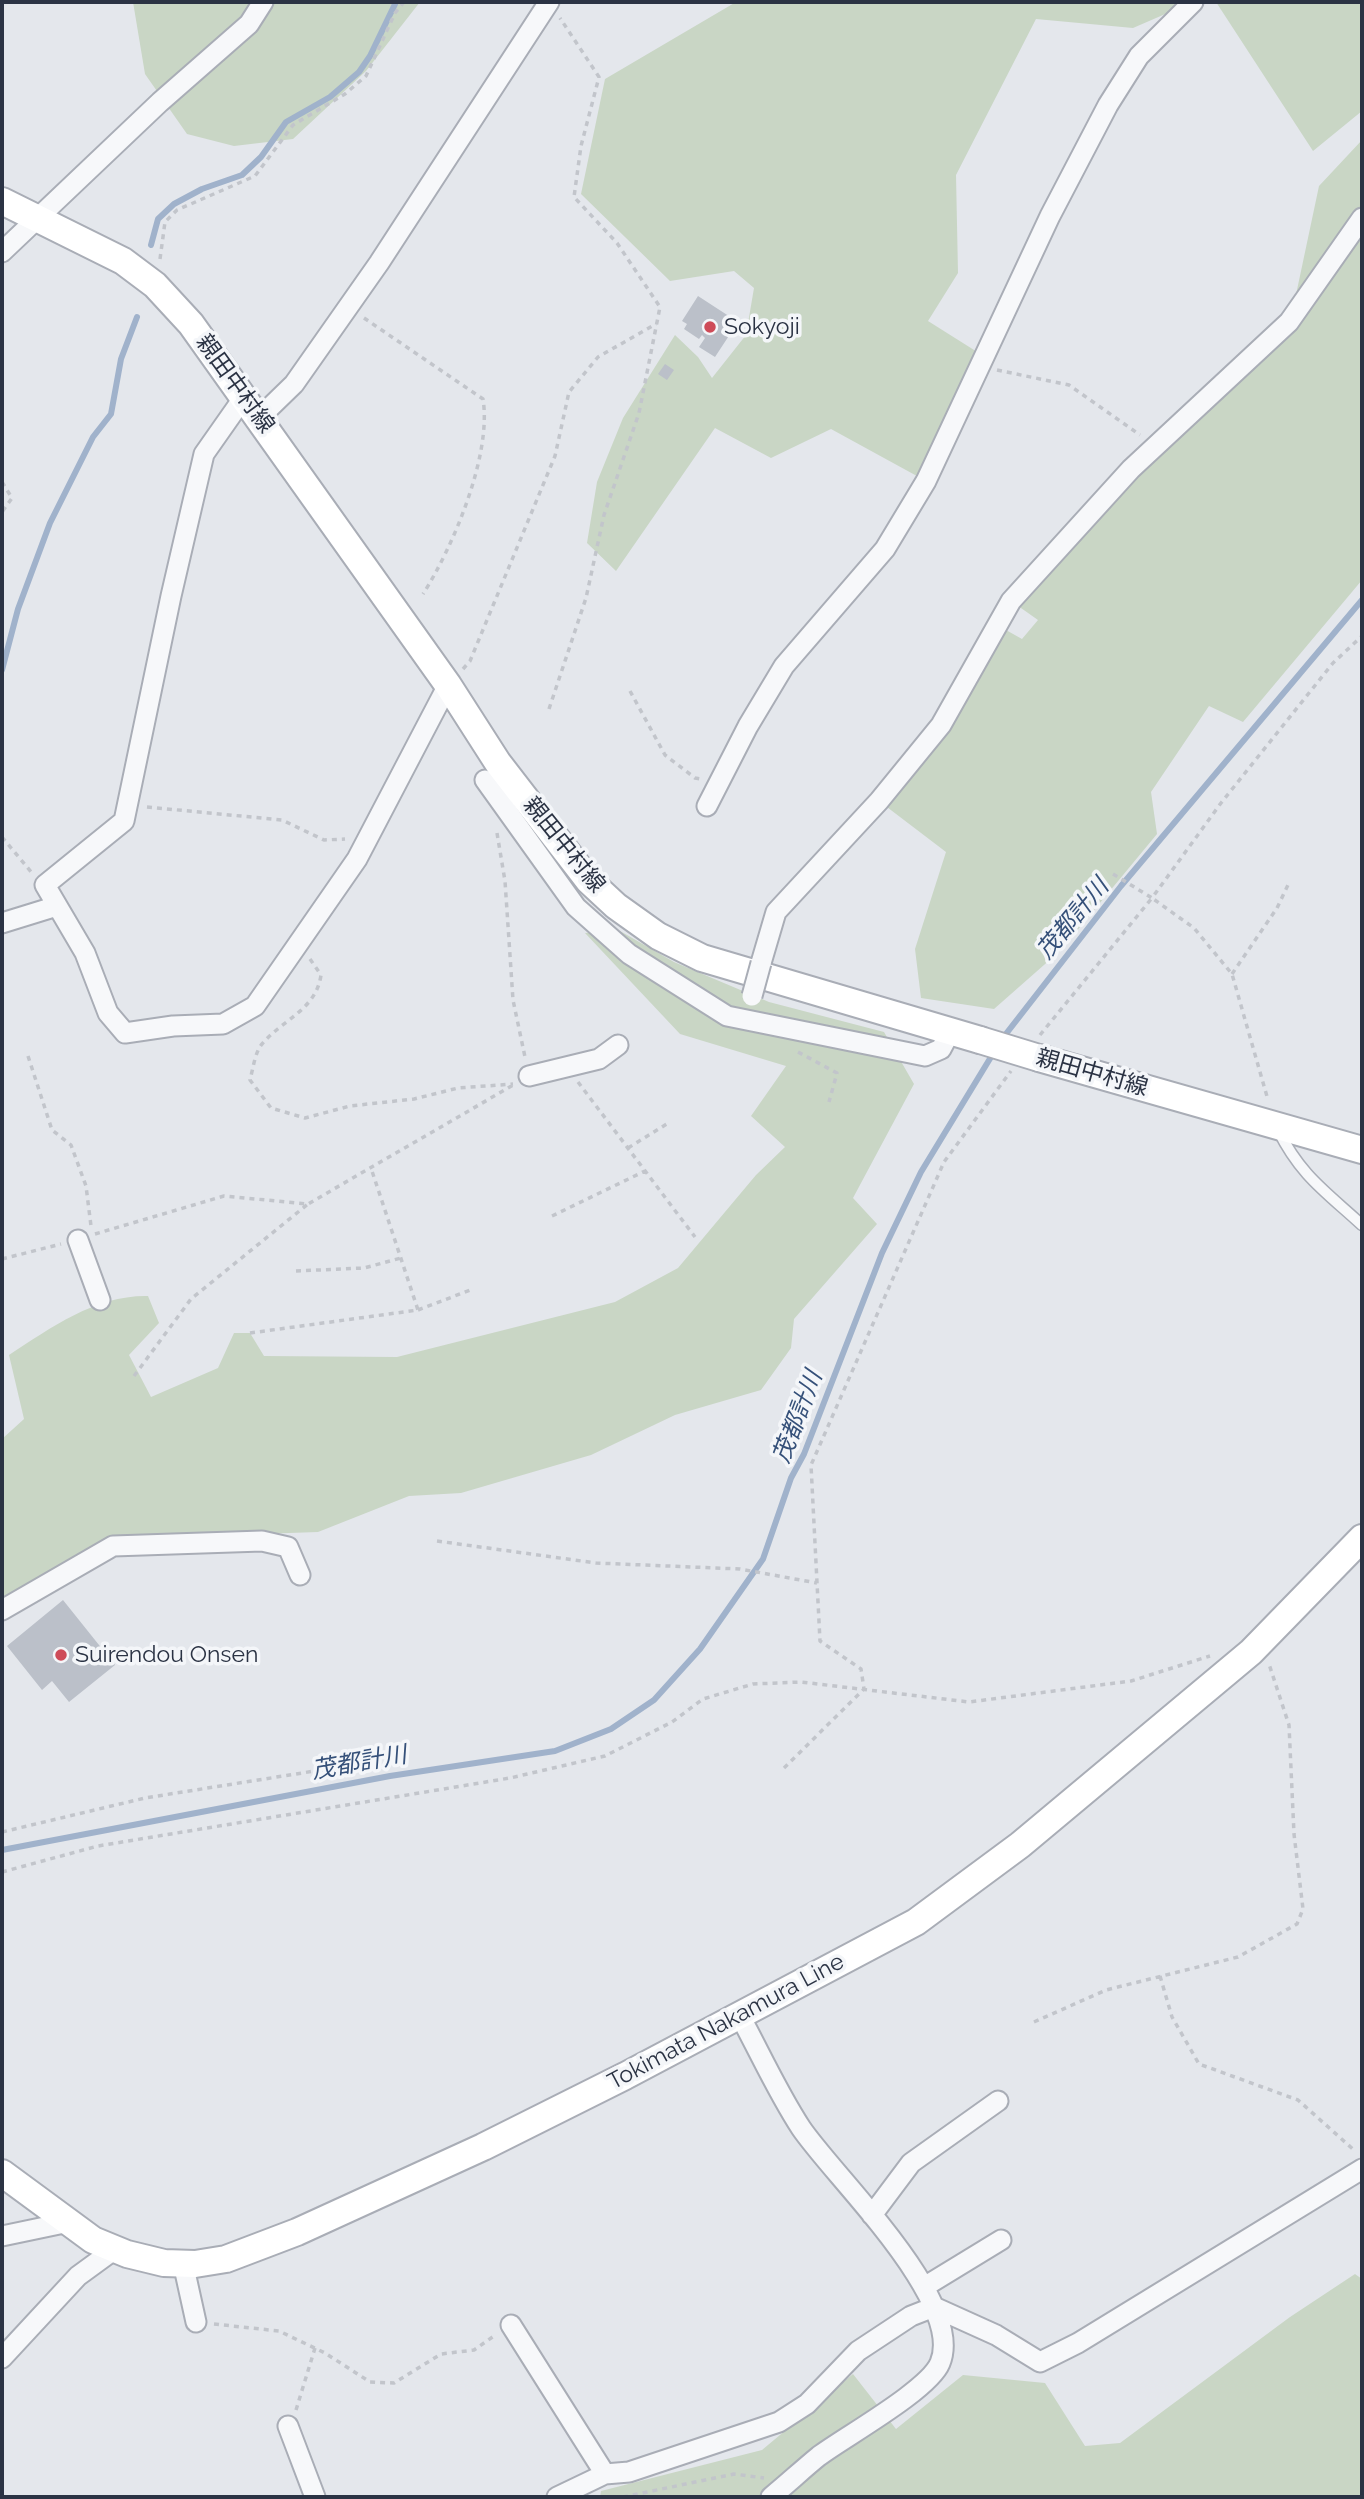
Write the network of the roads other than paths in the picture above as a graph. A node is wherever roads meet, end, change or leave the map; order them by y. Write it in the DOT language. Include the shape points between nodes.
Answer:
graph roads {
  1 [pos="263,2"];
  2 [pos="1193,2"];
  3 [pos="553,7"];
  4 [pos="2,201"];
  5 [pos="1362,218"];
  6 [pos="38,219"];
  7 [pos="2,252"];
  8 [pos="252,407"];
  9 [pos="448,685"];
  10 [pos="485,780"];
  11 [pos="707,806"];
  12 [pos="57,905"];
  13 [pos="2,923"];
  14 [pos="745,1021"];
  15 [pos="950,1032"];
  16 [pos="618,1045"];
  17 [pos="523,1080"];
  18 [pos="1276,1126"];
  19 [pos="1362,1150"];
  20 [pos="1362,1225"];
  21 [pos="85,1237"];
  22 [pos="100,1300"];
  23 [pos="1362,1538"];
  24 [pos="300,1575"];
  25 [pos="2,1610"];
  26 [pos="740,2016"];
  27 [pos="998,2101"];
  28 [pos="1362,2169"];
  29 [pos="2,2173"];
  30 [pos="872,2215"];
  31 [pos="69,2222"];
  32 [pos="2,2236"];
  33 [pos="1000,2240"];
  34 [pos="115,2249"];
  35 [pos="183,2263"];
  36 [pos="924,2287"];
  37 [pos="934,2306"];
  38 [pos="196,2322"];
  39 [pos="511,2325"];
  40 [pos="2,2358"];
  41 [pos="288,2426"];
  42 [pos="605,2474"];
  43 [pos="315,2497"];
  44 [pos="557,2497"];
  45 [pos="771,2497"];
  1 -- 6 [label="street" via="249,24"];
  2 -- 11 [label="street" via="1139,56 1108,105 1050,216 926,481 884,549 784,667"];
  3 -- 8 [label="street" via="294,384"];
  4 -- 6 [label="main road, 親田中村線"];
  5 -- 14 [label="street, bridge" via="1289,322 1156,446 1011,601 941,724 879,801 776,912"];
  6 -- 7 [label="street"];
  6 -- 8 [label="main road, 親田中村線" via="123,261 155,285 191,324"];
  8 -- 9 [label="main road, 親田中村線"];
  8 -- 12 [label="street" via="204,454 124,821 45,885"];
  9 -- 12 [label="street" via="357,859 255,1006 223,1024 125,1033 108,1013 85,953"];
  9 -- 15 [label="main road, 親田中村線" via="498,763 589,881 658,936 702,958"];
  10 -- 14 [label="street" via="576,907 629,954 727,1016"];
  12 -- 13 [label="street"];
  14 -- 15 [label="street" via="925,1056 941,1049"];
  15 -- 18 [label="main road, 親田中村線, bridge"];
  16 -- 17 [label="street" via="599,1059"];
  18 -- 19 [label="main road, 親田中村線"];
  18 -- 20 [label="lane" via="1309,1179"];
  21 -- 22 [label="street"];
  23 -- 26 [label="main road, Tokimata Nakamura Line" via="1257,1646 1020,1845 916,1922"];
  24 -- 25 [label="street" via="288,1547 262,1541 113,1546"];
  26 -- 30 [label="street" via="802,2129"];
  26 -- 35 [label="main road, Tokimata Nakamura Line" via="495,2141 297,2232 226,2259"];
  27 -- 30 [label="street" via="911,2163"];
  28 -- 37 [label="street" via="1040,2362"];
  29 -- 31 [label="main road, Tokimata Nakamura Line"];
  30 -- 36 [label="street"];
  31 -- 32 [label="street"];
  31 -- 34 [label="main road, Tokimata Nakamura Line"];
  33 -- 36 [label="street"];
  34 -- 35 [label="main road, Tokimata Nakamura Line" via="164,2263"];
  34 -- 40 [label="street" via="78,2276"];
  35 -- 38 [label="street"];
  36 -- 37 [label="street"];
  37 -- 42 [label="street" via="858,2351 807,2404 779,2422 629,2472"];
  37 -- 45 [label="street" via="943,2333 941,2362 927,2381 818,2457"];
  39 -- 42 [label="street"];
  41 -- 43 [label="street"];
  42 -- 44 [label="street"];
}
